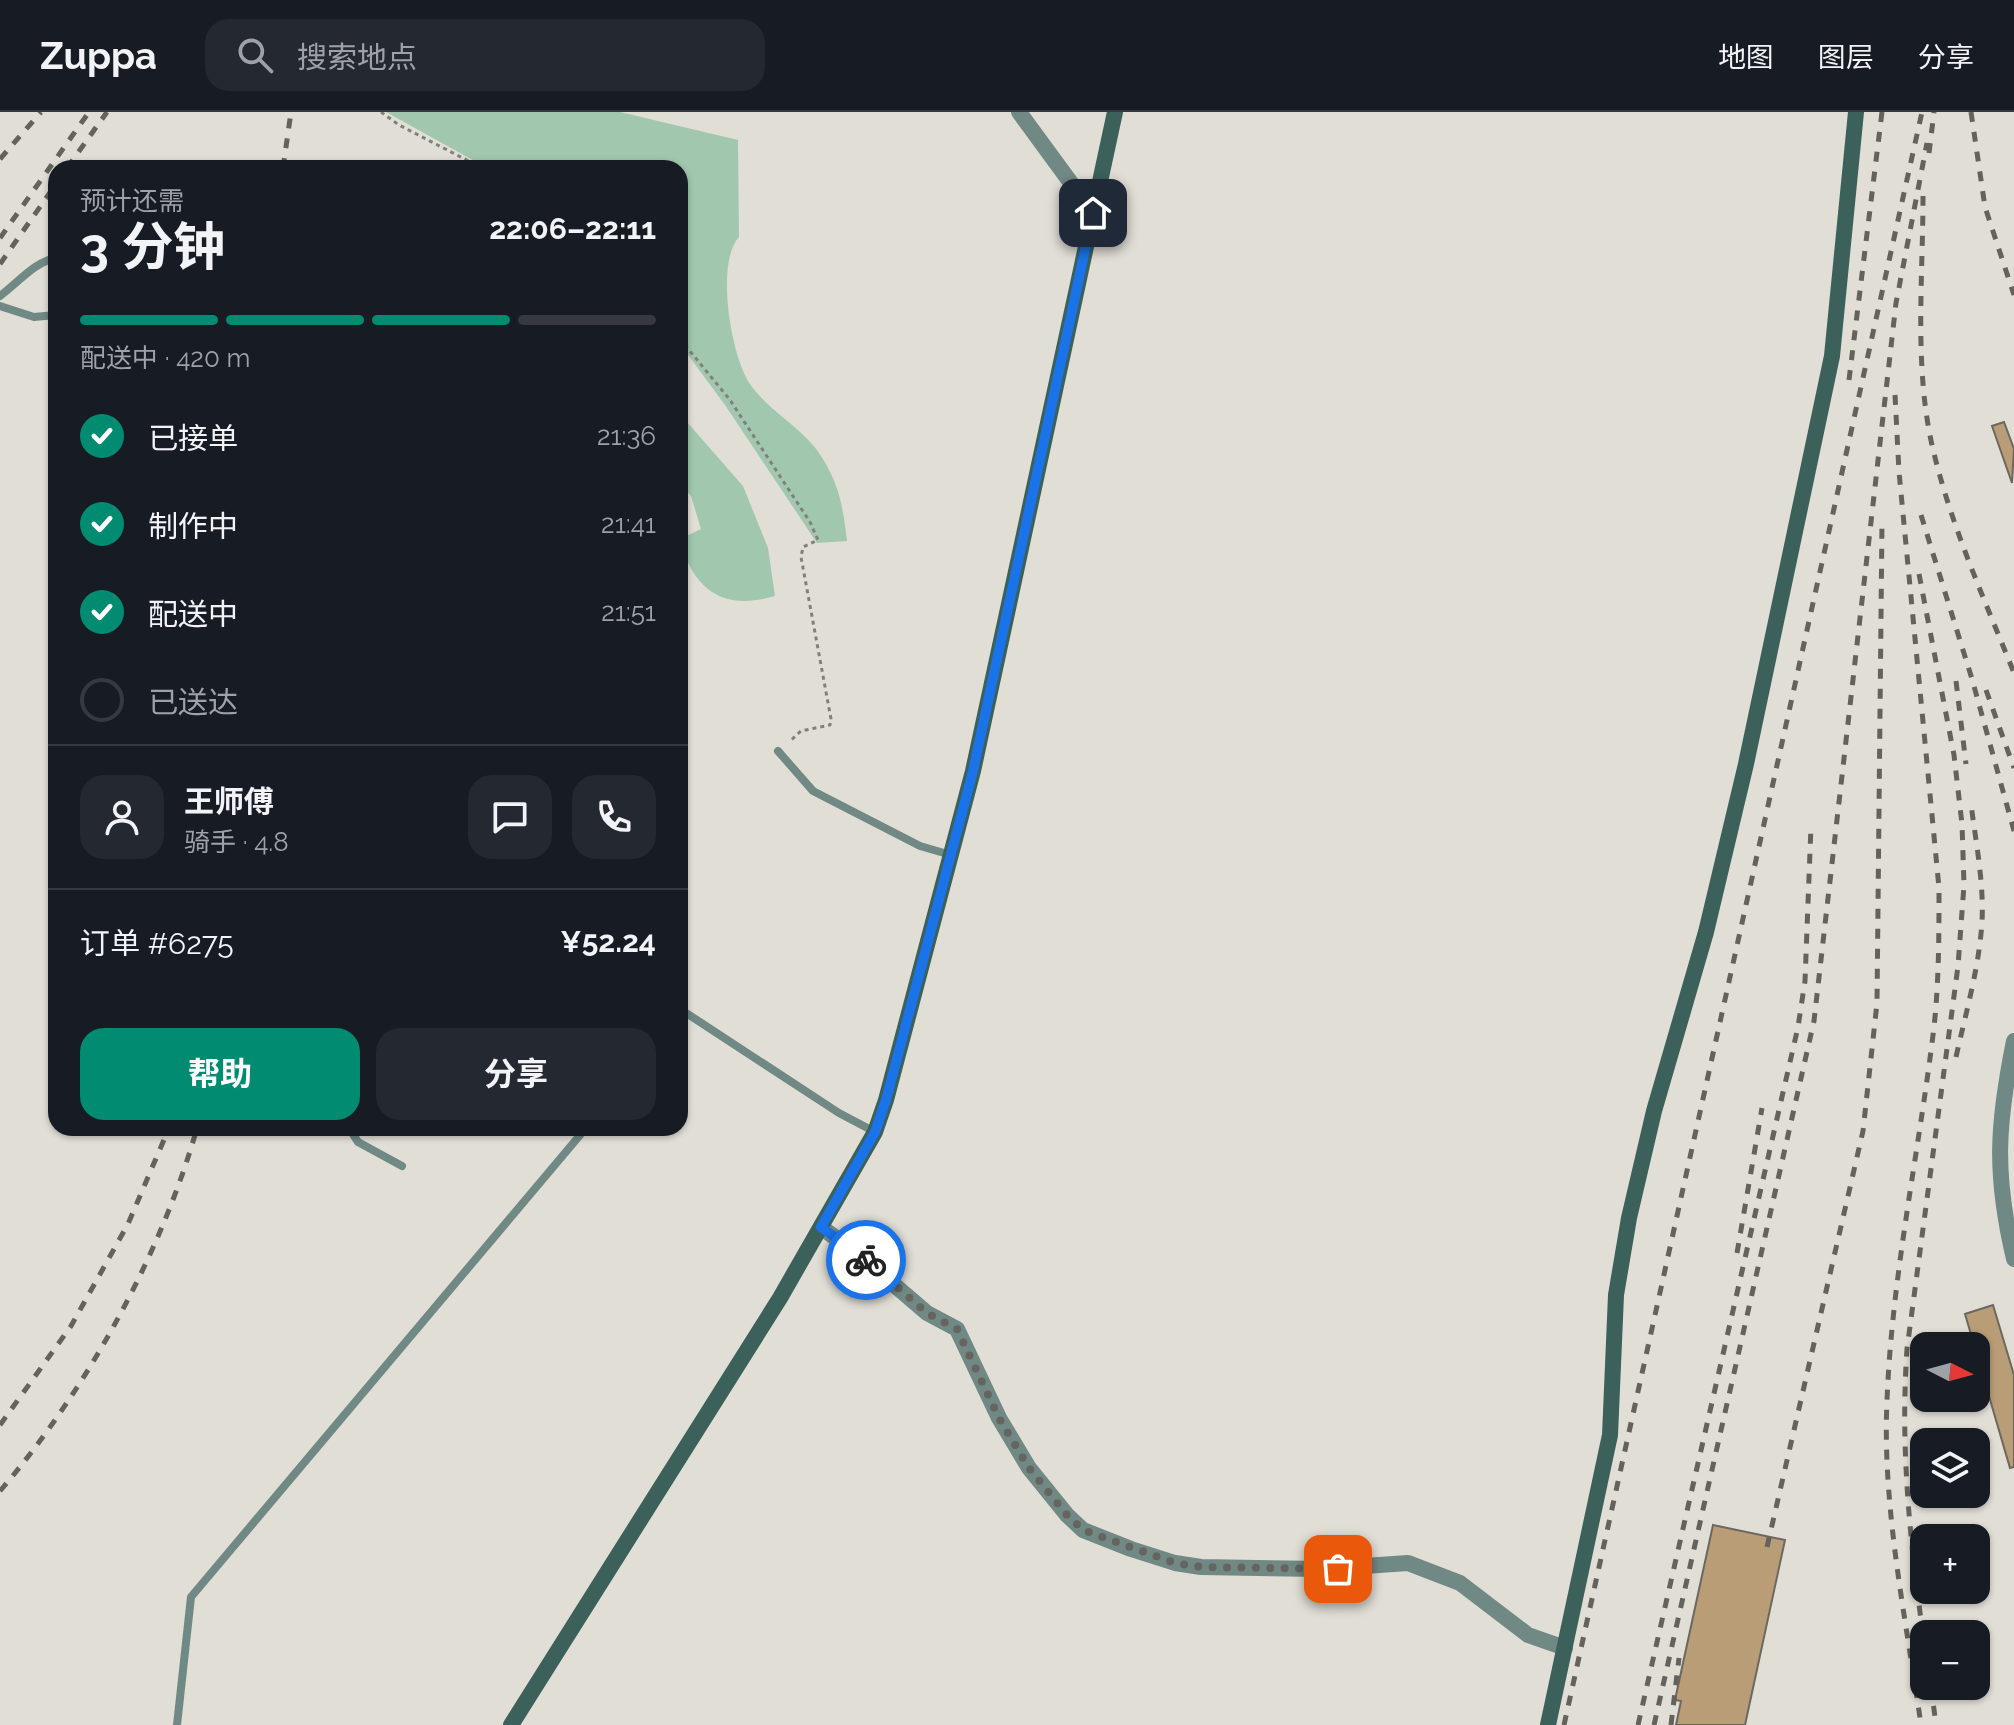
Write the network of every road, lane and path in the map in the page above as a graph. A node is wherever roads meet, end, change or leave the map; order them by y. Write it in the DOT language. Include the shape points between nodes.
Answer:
graph roads {
  1 [pos="381,112"];
  2 [pos="1019,112"];
  3 [pos="1115,112"];
  4 [pos="1856,112"];
  5 [pos="467,160"];
  6 [pos="1093,213"];
  7 [pos="48,260"];
  8 [pos="0,296"];
  9 [pos="0,306"];
  10 [pos="48,316"];
  11 [pos="688,349"];
  12 [pos="778,751"];
  13 [pos="951,855"];
  14 [pos="688,1016"];
  15 [pos="2014,1041"];
  16 [pos="875,1132"];
  17 [pos="354,1136"];
  18 [pos="579,1136"];
  19 [pos="402,1166"];
  20 [pos="821,1227"];
  21 [pos="2014,1259"];
  22 [pos="1565,1648"];
  23 [pos="177,1725"];
  24 [pos="511,1725"];
  25 [pos="1548,1725"];
  1 -- 5 [label="path"];
  2 -- 6 [label="street"];
  3 -- 6 [label="street"];
  4 -- 22 [label="street" via="1832,356 1706,932 1629,1218 1616,1295 1610,1435"];
  6 -- 13 [label="street"];
  7 -- 8 [label="lane"];
  9 -- 10 [label="lane" via="34,317"];
  11 -- 12 [label="path" via="730,400 818,540 803,547 801,557 830,725 801,731"];
  12 -- 13 [label="lane" via="813,791 920,846"];
  13 -- 16 [label="street"];
  14 -- 16 [label="lane"];
  15 -- 21 [label="street" via="1998,1158"];
  16 -- 20 [label="street"];
  17 -- 19 [label="lane"];
  18 -- 23 [label="lane" via="191,1597"];
  20 -- 22 [label="street" via="927,1313 957,1329 1029,1468 1083,1530 1201,1567 1321,1569 1408,1563 1460,1583 1528,1635"];
  20 -- 24 [label="street"];
  22 -- 25 [label="street"];
}
